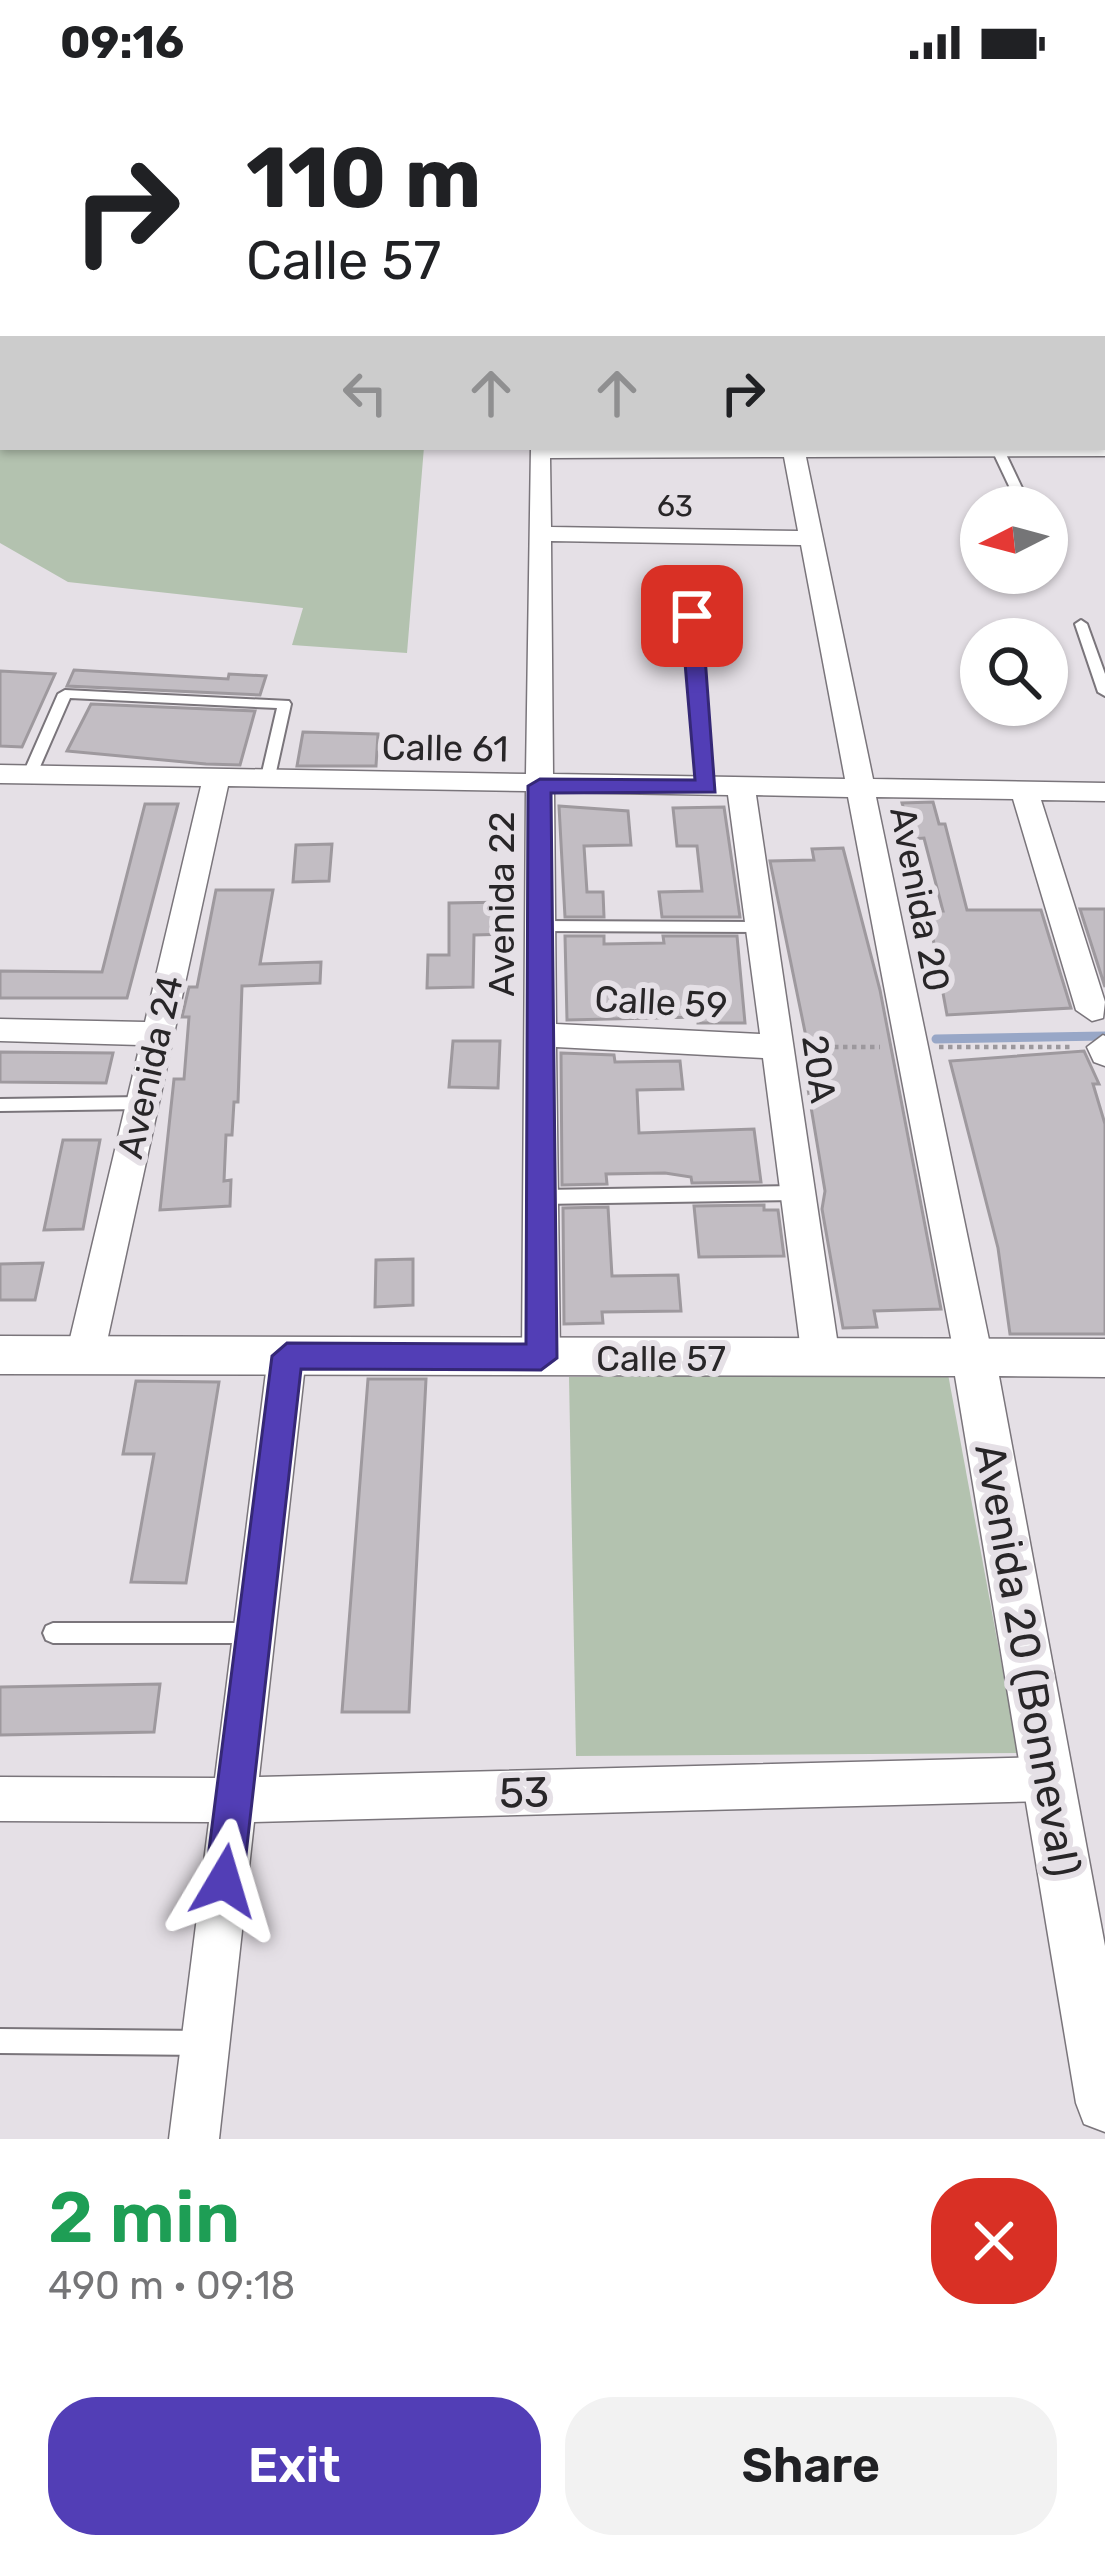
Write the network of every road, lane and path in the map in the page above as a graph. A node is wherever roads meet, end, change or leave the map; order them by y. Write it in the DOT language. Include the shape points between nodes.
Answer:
graph roads {
  1 [pos="998,450"];
  2 [pos="794,452"];
  3 [pos="1014,486"];
  4 [pos="539,534"];
  5 [pos="811,538"];
  6 [pos="692,616"];
  7 [pos="1081,624"];
  8 [pos="1105,692"];
  9 [pos="15,775"];
  10 [pos="216,779"];
  11 [pos="267,781"];
  12 [pos="540,786"];
  13 [pos="707,787"];
  14 [pos="741,789"];
  15 [pos="859,790"];
  16 [pos="1024,791"];
  17 [pos="1105,791"];
  18 [pos="540,926"];
  19 [pos="759,927"];
  20 [pos="1092,1010"];
  21 [pos="0,1030"];
  22 [pos="158,1034"];
  23 [pos="540,1035"];
  24 [pos="778,1047"];
  25 [pos="142,1103"];
  26 [pos="0,1105"];
  27 [pos="796,1193"];
  28 [pos="541,1197"];
  29 [pos="0,1354"];
  30 [pos="85,1355"];
  31 [pos="287,1356"];
  32 [pos="541,1358"];
  33 [pos="1105,1358"];
  34 [pos="821,1359"];
  35 [pos="974,1360"];
  36 [pos="254,1633"];
  37 [pos="53,1634"];
  38 [pos="1048,1779"];
  39 [pos="0,1799"];
  40 [pos="234,1800"];
  41 [pos="0,2041"];
  42 [pos="205,2044"];
  43 [pos="1105,2103"];
  44 [pos="194,2139"];
  1 -- 2 [label="street"];
  1 -- 3 [label="lane"];
  2 -- 4 [label="street, Avenida 22" via="538,451"];
  2 -- 5 [label="street, Avenida 20"];
  4 -- 5 [label="street, 63"];
  4 -- 12 [label="street, Avenida 22"];
  5 -- 15 [label="street, Avenida 20"];
  6 -- 13 [label="lane"];
  7 -- 8 [label="lane"];
  9 -- 10 [label="street, Calle 61"];
  9 -- 11 [label="lane" via="65,694 284,704"];
  10 -- 11 [label="street, Calle 61"];
  10 -- 22 [label="street, Avenida 24"];
  11 -- 12 [label="street, Calle 61"];
  12 -- 13 [label="street, Calle 61"];
  12 -- 18 [label="street, Avenida 22"];
  13 -- 14 [label="street, Calle 61"];
  14 -- 15 [label="street, Calle 61"];
  14 -- 19 [label="street, 20A"];
  15 -- 16 [label="street, Calle 61"];
  15 -- 35 [label="street, Avenida 20"];
  16 -- 17 [label="street, Calle 61"];
  16 -- 20 [label="street"];
  18 -- 19 [label="lane"];
  18 -- 23 [label="street, Avenida 22"];
  19 -- 24 [label="street, 20A"];
  21 -- 22 [label="street"];
  22 -- 25 [label="street, Avenida 24"];
  23 -- 24 [label="street, Calle 59"];
  23 -- 28 [label="street, Avenida 22"];
  24 -- 27 [label="street, 20A"];
  25 -- 26 [label="lane"];
  25 -- 30 [label="street, Avenida 24"];
  27 -- 28 [label="lane"];
  27 -- 34 [label="street, 20A"];
  28 -- 32 [label="street, Avenida 22"];
  29 -- 30 [label="street, Calle 57"];
  30 -- 31 [label="street, Calle 57"];
  31 -- 32 [label="street, Calle 57"];
  31 -- 36 [label="street"];
  32 -- 34 [label="street, Calle 57"];
  33 -- 35 [label="street, Calle 57"];
  34 -- 35 [label="street, Calle 57"];
  35 -- 38 [label="street, Avenida 20 (Bonneval)"];
  36 -- 37 [label="lane"];
  36 -- 40 [label="street"];
  38 -- 40 [label="street, 53"];
  38 -- 43 [label="street, Avenida 20 (Bonneval)"];
  39 -- 40 [label="street, 53"];
  40 -- 42 [label="street"];
  41 -- 42 [label="lane"];
  42 -- 44 [label="street"];
}
